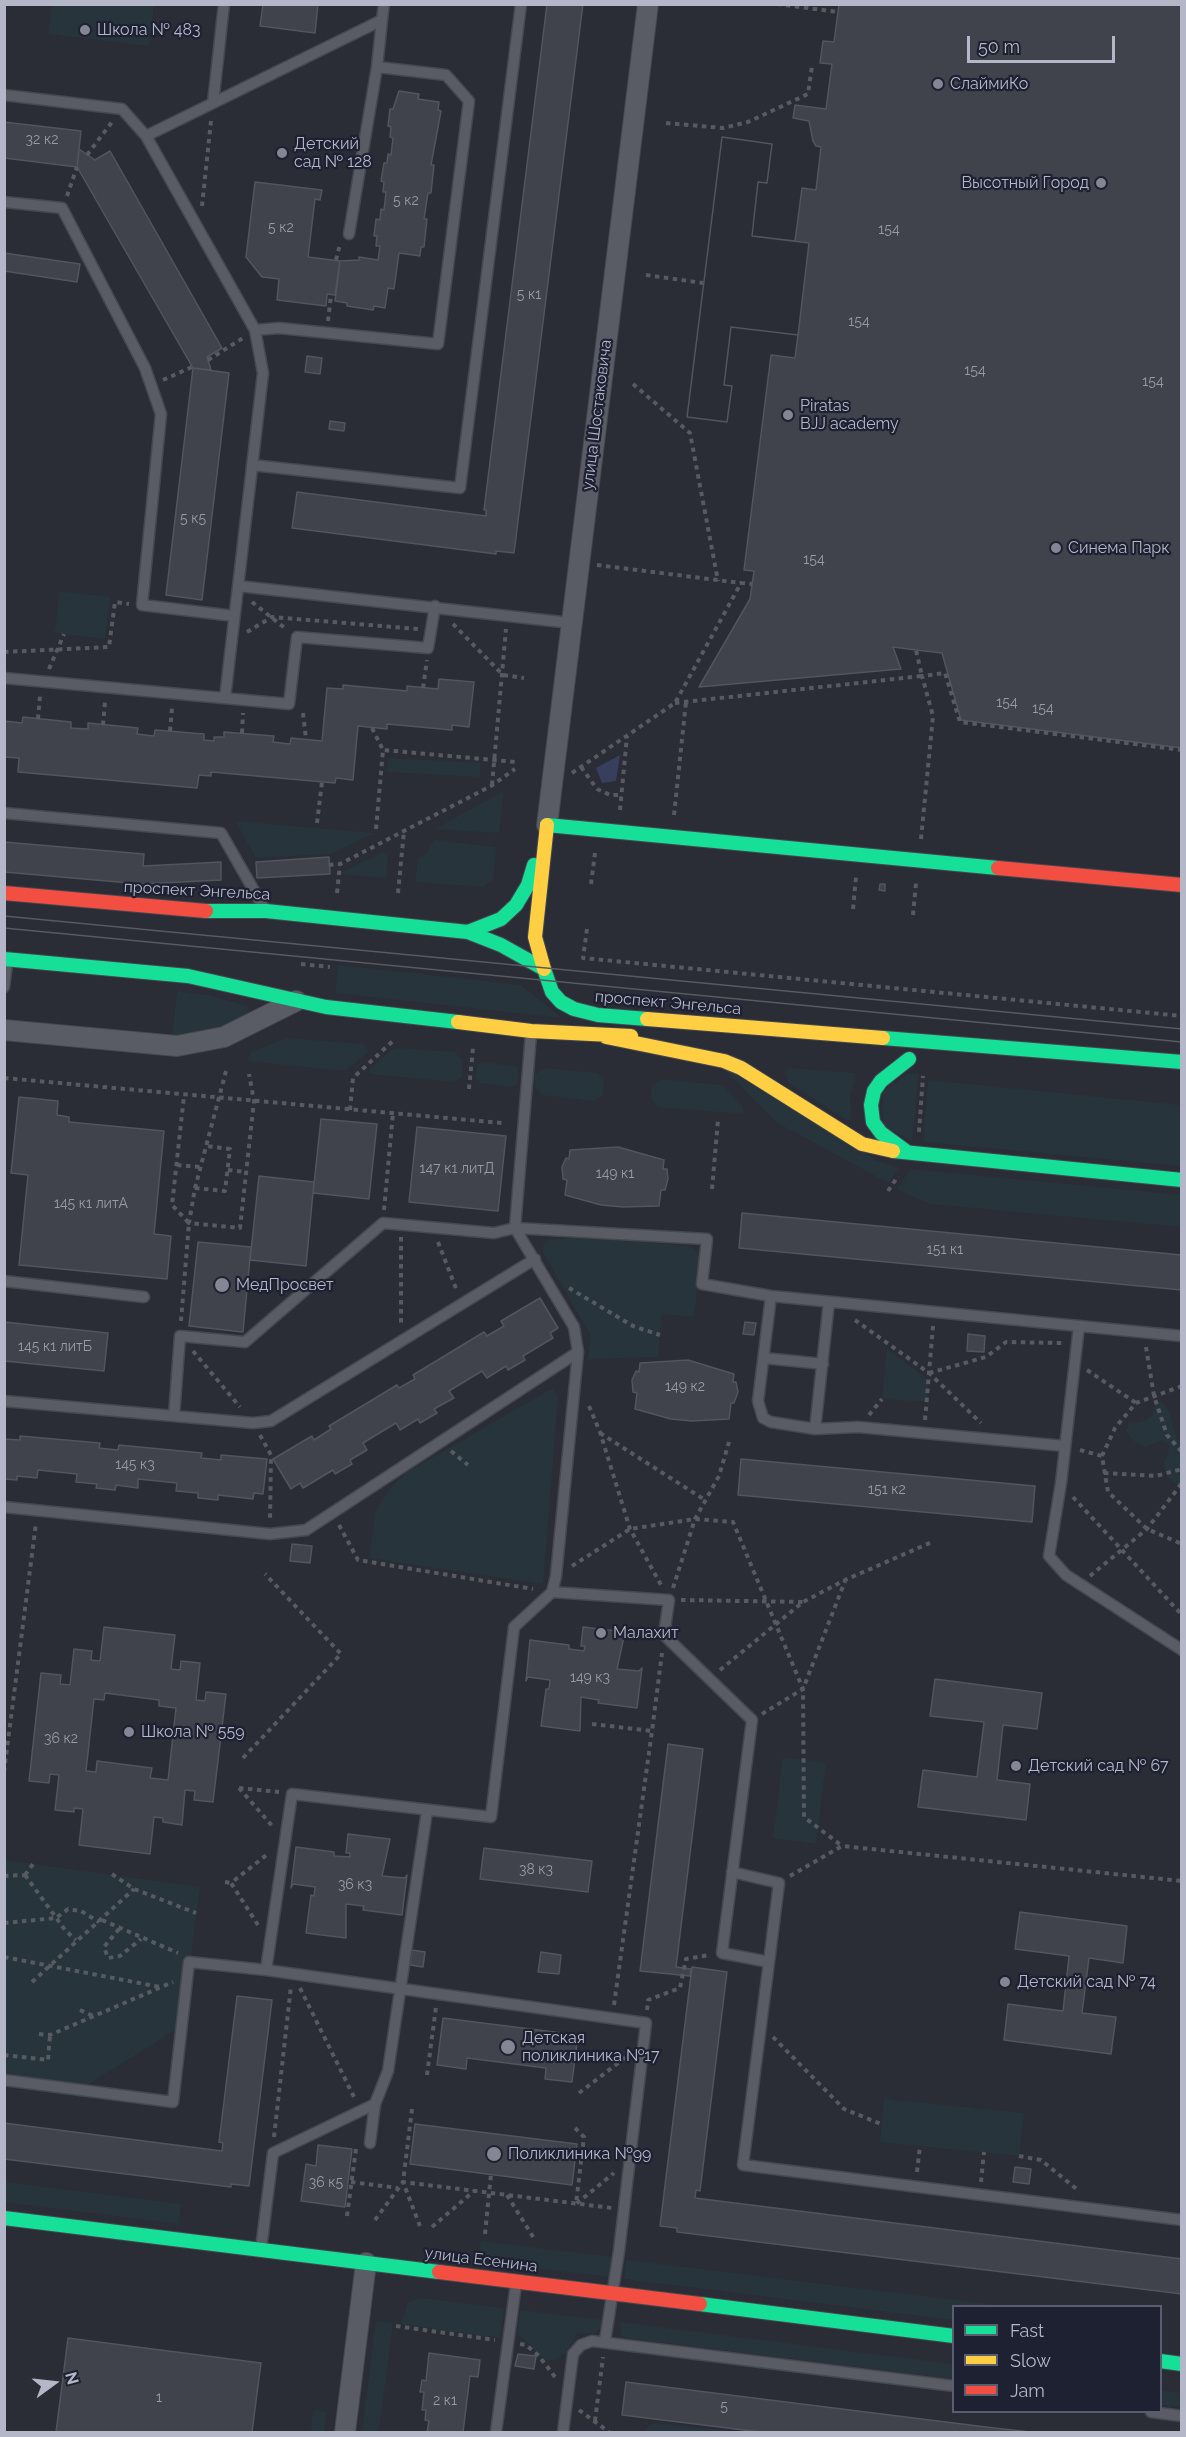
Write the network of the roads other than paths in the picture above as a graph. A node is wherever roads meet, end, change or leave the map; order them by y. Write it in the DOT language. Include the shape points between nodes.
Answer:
graph roads {
  1 [pos="224,4"];
  2 [pos="384,4"];
  3 [pos="521,4"];
  4 [pos="648,4"];
  5 [pos="382,20"];
  6 [pos="377,67"];
  7 [pos="4,94"];
  8 [pos="213,103"];
  9 [pos="146,136"];
  10 [pos="4,202"];
  11 [pos="349,234"];
  12 [pos="255,330"];
  13 [pos="252,465"];
  14 [pos="238,588"];
  15 [pos="435,606"];
  16 [pos="234,616"];
  17 [pos="571,623"];
  18 [pos="4,678"];
  19 [pos="225,698"];
  20 [pos="4,813"];
  21 [pos="547,825"];
  22 [pos="1182,885"];
  23 [pos="4,893"];
  24 [pos="266,911"];
  25 [pos="468,932"];
  26 [pos="6,959"];
  27 [pos="543,969"];
  28 [pos="4,987"];
  29 [pos="296,1001"];
  30 [pos="4,1030"];
  31 [pos="531,1031"];
  32 [pos="599,1036"];
  33 [pos="697,1040"];
  34 [pos="885,1057"];
  35 [pos="1182,1062"];
  36 [pos="911,1155"];
  37 [pos="1182,1180"];
  38 [pos="515,1228"];
  39 [pos="535,1259"];
  40 [pos="4,1281"];
  41 [pos="771,1296"];
  42 [pos="144,1297"];
  43 [pos="829,1302"];
  44 [pos="1079,1326"];
  45 [pos="1182,1336"];
  46 [pos="578,1352"];
  47 [pos="764,1358"];
  48 [pos="823,1364"];
  49 [pos="4,1401"];
  50 [pos="174,1416"];
  51 [pos="815,1429"];
  52 [pos="1065,1446"];
  53 [pos="4,1507"];
  54 [pos="552,1592"];
  55 [pos="1182,1650"];
  56 [pos="427,1811"];
  57 [pos="732,1872"];
  58 [pos="769,1962"];
  59 [pos="266,1970"];
  60 [pos="400,1990"];
  61 [pos="4,2080"];
  62 [pos="375,2104"];
  63 [pos="370,2143"];
  64 [pos="4,2218"];
  65 [pos="1182,2220"];
  66 [pos="261,2249"];
  67 [pos="366,2263"];
  68 [pos="516,2281"];
  69 [pos="613,2294"];
  70 [pos="952,2336"];
  71 [pos="605,2341"];
  72 [pos="1162,2361"];
  73 [pos="1182,2364"];
  74 [pos="952,2386"];
  75 [pos="1161,2413"];
  76 [pos="1182,2415"];
  77 [pos="345,2433"];
  78 [pos="496,2433"];
  79 [pos="563,2433"];
  1 -- 8 [label="lane"];
  2 -- 5 [label="lane"];
  3 -- 13 [label="lane" via="460,488"];
  4 -- 17 [label="street, улица Шостаковича"];
  5 -- 6 [label="lane"];
  5 -- 8 [label="lane"];
  6 -- 11 [label="lane"];
  6 -- 12 [label="lane" via="446,75 469,101 438,344 279,328"];
  7 -- 9 [label="lane" via="122,109"];
  8 -- 9 [label="lane"];
  9 -- 12 [label="lane"];
  10 -- 16 [label="lane" via="62,208 145,368 161,414 142,605"];
  12 -- 13 [label="lane" via="263,373"];
  13 -- 14 [label="lane"];
  14 -- 15 [label="lane"];
  14 -- 16 [label="lane"];
  15 -- 17 [label="lane"];
  15 -- 19 [label="lane" via="429,648 297,637 289,704"];
  16 -- 19 [label="lane"];
  17 -- 21 [label="street, улица Шостаковича"];
  18 -- 19 [label="lane"];
  20 -- 24 [label="lane" via="221,833"];
  21 -- 22 [label="main road"];
  21 -- 25 [label="main road, улица Шостаковича" via="528,885 516,905 501,919"];
  21 -- 27 [label="main road, улица Шостаковича" via="535,937"];
  23 -- 24 [label="main road, проспект Энгельса" via="200,911"];
  24 -- 25 [label="main road, проспект Энгельса"];
  25 -- 27 [label="main road, проспект Энгельса"];
  26 -- 28 [label="lane"];
  26 -- 29 [label="main road" via="188,976"];
  27 -- 35 [label="main road, проспект Энгельса" via="552,992 561,1002 598,1015"];
  29 -- 30 [label="street" via="224,1037 177,1046"];
  29 -- 31 [label="main road" via="326,1008"];
  31 -- 32 [label="main road"];
  31 -- 38 [label="lane"];
  32 -- 33 [label="main road"];
  32 -- 36 [label="main road" via="724,1061 862,1144"];
  34 -- 36 [label="main road" via="915,1060 881,1081 874,1091 873,1122 881,1133"];
  36 -- 37 [label="main road"];
  38 -- 39 [label="lane"];
  38 -- 41 [label="lane" via="707,1239 702,1284"];
  38 -- 50 [label="lane" via="494,1233 382,1222 245,1342 180,1336"];
  39 -- 46 [label="lane" via="574,1327"];
  39 -- 50 [label="lane" via="271,1421"];
  40 -- 42 [label="lane"];
  41 -- 43 [label="lane"];
  41 -- 47 [label="lane"];
  43 -- 44 [label="lane"];
  43 -- 48 [label="lane"];
  44 -- 45 [label="lane"];
  44 -- 52 [label="lane"];
  46 -- 53 [label="lane" via="306,1530 270,1533"];
  46 -- 54 [label="lane"];
  47 -- 48 [label="lane"];
  47 -- 51 [label="lane" via="758,1401 763,1418"];
  48 -- 51 [label="lane"];
  49 -- 50 [label="lane"];
  51 -- 52 [label="lane" via="858,1427"];
  52 -- 55 [label="lane" via="1049,1556 1066,1575"];
  54 -- 56 [label="lane" via="514,1626 491,1817"];
  54 -- 57 [label="lane" via="669,1600 664,1635 752,1720"];
  56 -- 59 [label="lane" via="291,1794"];
  56 -- 60 [label="lane"];
  57 -- 58 [label="lane" via="779,1883"];
  57 -- 58 [label="lane" via="722,1953"];
  58 -- 65 [label="lane" via="743,2165"];
  59 -- 60 [label="lane"];
  59 -- 61 [label="lane" via="189,1962 173,2102"];
  60 -- 62 [label="lane" via="388,2072"];
  60 -- 69 [label="lane" via="646,2023"];
  62 -- 63 [label="lane"];
  62 -- 66 [label="lane" via="273,2153"];
  64 -- 66 [label="main road, улица Есенина"];
  66 -- 67 [label="main road, улица Есенина"];
  67 -- 68 [label="main road, улица Есенина"];
  67 -- 77 [label="street"];
  68 -- 69 [label="main road, улица Есенина"];
  68 -- 78 [label="lane"];
  69 -- 70 [label="main road, улица Есенина"];
  69 -- 71 [label="lane"];
  71 -- 74 [label="lane"];
  71 -- 79 [label="lane" via="581,2345 573,2354"];
  72 -- 73 [label="main road"];
  75 -- 76 [label="lane"];
}
